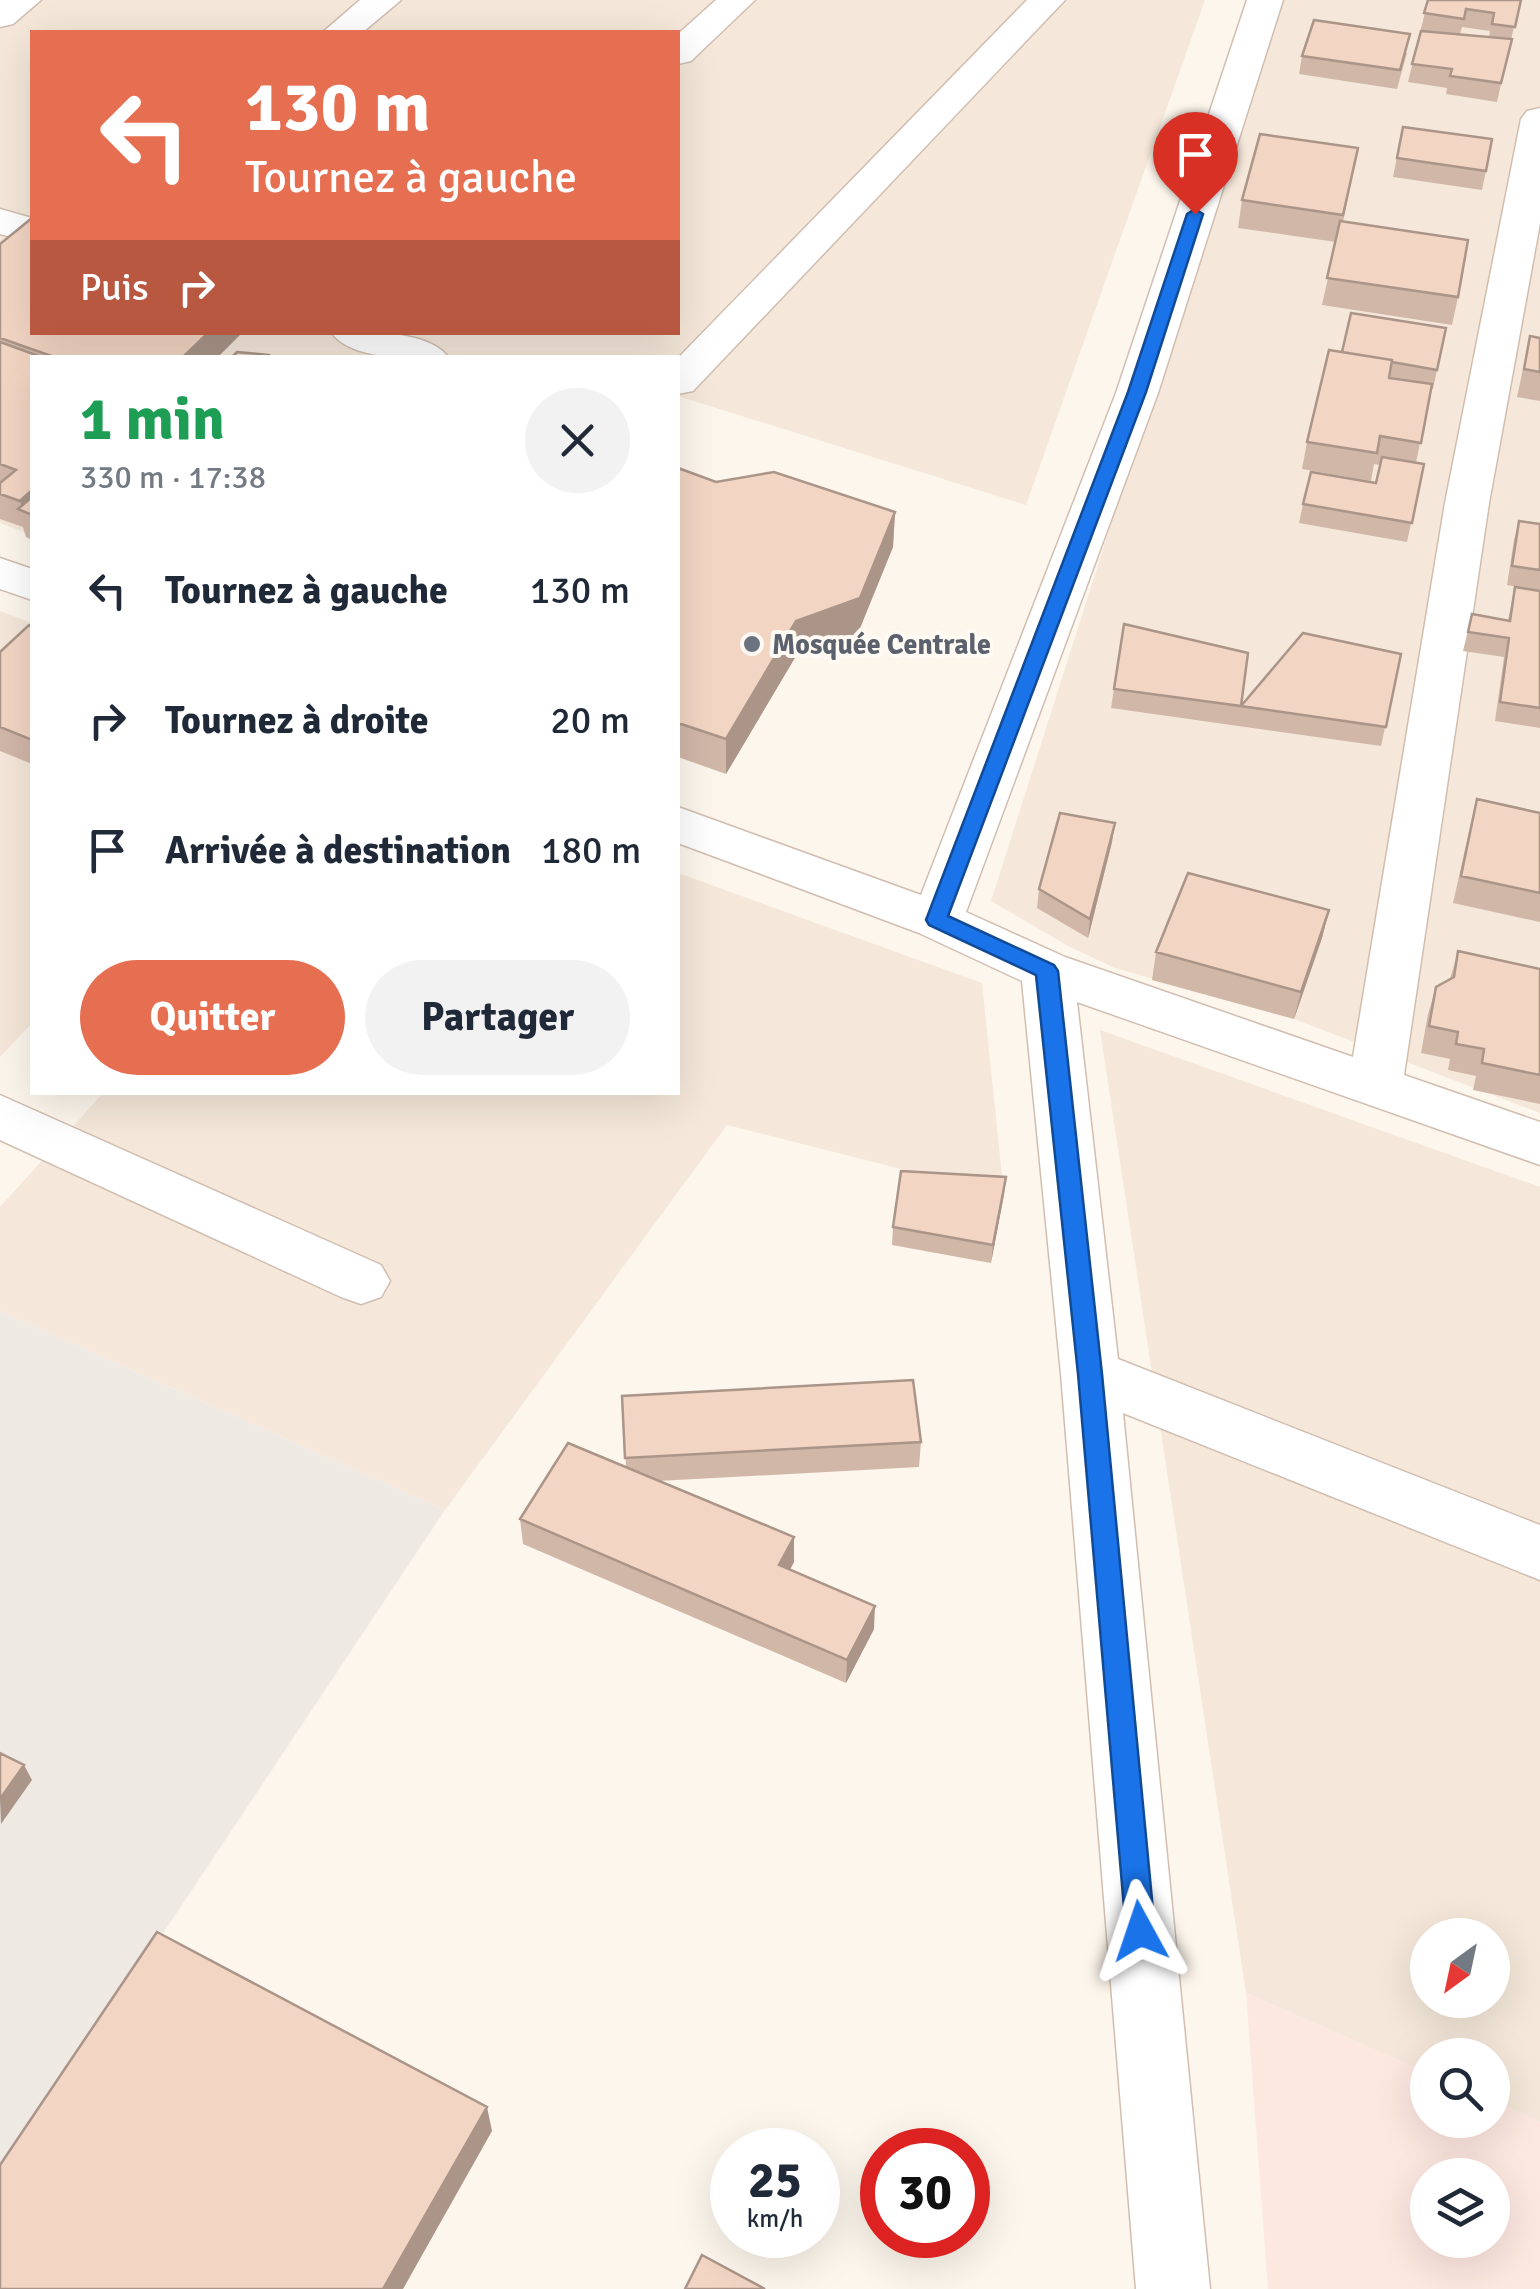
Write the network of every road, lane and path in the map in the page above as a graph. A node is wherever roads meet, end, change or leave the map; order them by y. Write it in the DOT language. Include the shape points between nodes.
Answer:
graph roads {
  1 [pos="23,0"];
  2 [pos="383,0"];
  3 [pos="736,0"];
  4 [pos="1048,0"];
  5 [pos="1264,0"];
  6 [pos="0,16"];
  7 [pos="344,30"];
  8 [pos="680,51"];
  9 [pos="1540,119"];
  10 [pos="0,220"];
  11 [pos="30,230"];
  12 [pos="363,335"];
  13 [pos="420,355"];
  14 [pos="680,380"];
  15 [pos="0,573"];
  16 [pos="30,584"];
  17 [pos="680,825"];
  18 [pos="936,920"];
  19 [pos="1047,971"];
  20 [pos="1376,1085"];
  21 [pos="10,1114"];
  22 [pos="1540,1144"];
  23 [pos="361,1281"];
  24 [pos="1090,1374"];
  25 [pos="1540,1553"];
  26 [pos="1173,2289"];
  1 -- 6 [label="street"];
  2 -- 7 [label="street"];
  3 -- 8 [label="street"];
  4 -- 14 [label="street"];
  5 -- 18 [label="street" via="1137,392"];
  9 -- 20 [label="street" via="1467,503"];
  10 -- 11 [label="street"];
  12 -- 13 [label="street"];
  15 -- 16 [label="street"];
  17 -- 18 [label="street"];
  18 -- 19 [label="street"];
  19 -- 20 [label="street"];
  19 -- 24 [label="street"];
  20 -- 22 [label="street"];
  21 -- 23 [label="street"];
  24 -- 25 [label="street"];
  24 -- 26 [label="street"];
}
